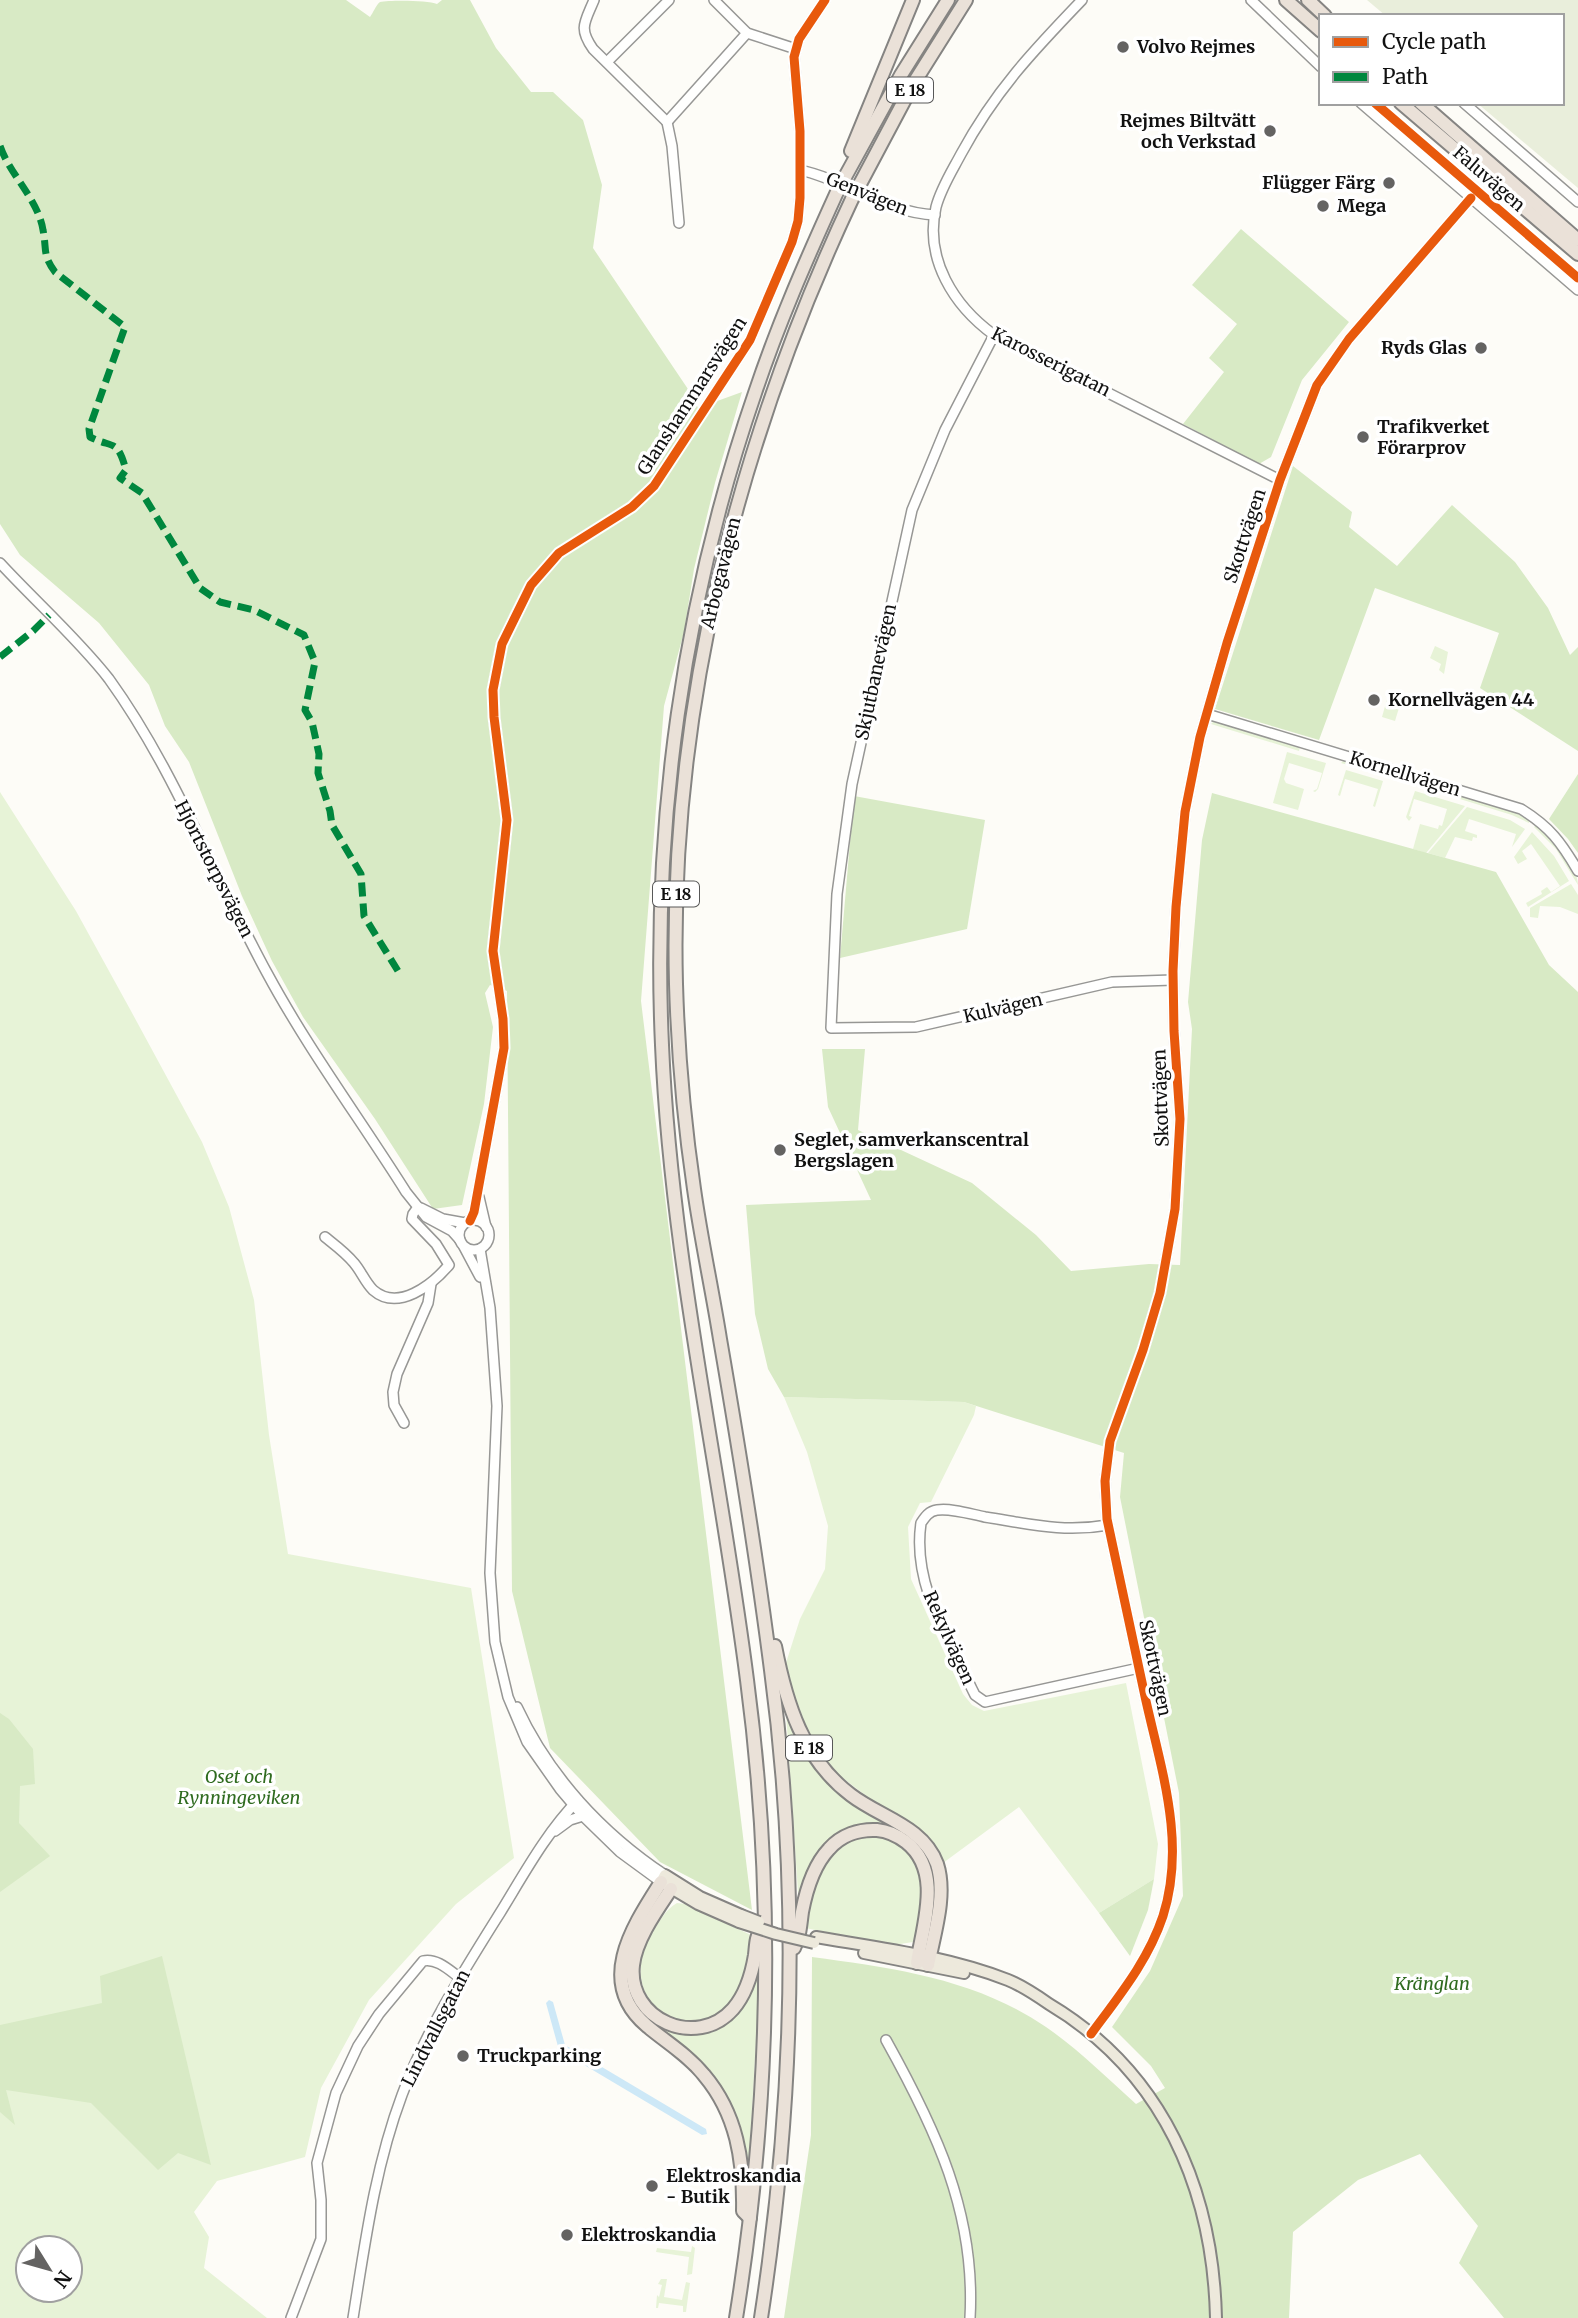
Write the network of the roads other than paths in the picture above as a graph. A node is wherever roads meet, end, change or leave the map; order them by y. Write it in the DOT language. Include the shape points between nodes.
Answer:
graph roads {
  1 [pos="594,0"];
  2 [pos="669,0"];
  3 [pos="714,0"];
  4 [pos="825,0"];
  5 [pos="913,0"];
  6 [pos="948,0"];
  7 [pos="965,0"];
  8 [pos="1082,0"];
  9 [pos="1251,0"];
  10 [pos="1286,0"];
  11 [pos="1307,0"];
  12 [pos="1323,14"];
  13 [pos="1319,29"];
  14 [pos="747,33"];
  15 [pos="796,49"];
  16 [pos="607,62"];
  17 [pos="1319,66"];
  18 [pos="1363,105"];
  19 [pos="1404,105"];
  20 [pos="1423,105"];
  21 [pos="1466,105"];
  22 [pos="667,122"];
  23 [pos="800,170"];
  24 [pos="845,177"];
  25 [pos="1498,180"];
  26 [pos="1471,198"];
  27 [pos="1578,202"];
  28 [pos="935,215"];
  29 [pos="679,223"];
  30 [pos="1578,240"];
  31 [pos="1578,254"];
  32 [pos="1578,290"];
  33 [pos="994,335"];
  34 [pos="1280,480"];
  35 [pos="0,563"];
  36 [pos="1206,714"];
  37 [pos="1578,871"];
  38 [pos="1173,980"];
  39 [pos="831,1028"];
  40 [pos="479,1174"];
  41 [pos="418,1207"];
  42 [pos="468,1222"];
  43 [pos="486,1227"];
  44 [pos="326,1237"];
  45 [pos="462,1244"];
  46 [pos="480,1249"];
  47 [pos="431,1284"];
  48 [pos="488,1294"];
  49 [pos="404,1423"];
  50 [pos="747,1512"];
  51 [pos="1108,1525"];
  52 [pos="1139,1668"];
  53 [pos="576,1803"];
  54 [pos="583,1816"];
  55 [pos="546,1839"];
  56 [pos="668,1882"];
  57 [pos="764,1923"];
  58 [pos="790,1955"];
  59 [pos="923,1960"];
  60 [pos="460,1978"];
  61 [pos="1091,2034"];
  62 [pos="886,2040"];
  63 [pos="750,2218"];
  64 [pos="291,2318"];
  65 [pos="353,2318"];
  66 [pos="736,2318"];
  67 [pos="761,2318"];
  68 [pos="970,2318"];
  69 [pos="1216,2318"];
  1 -- 16 [label="street" via="583,32"];
  2 -- 16 [label="street"];
  3 -- 14 [label="street"];
  4 -- 15 [label="street, Glanshammarsvägen"];
  5 -- 24 [label="highway, E 18" via="843,168"];
  6 -- 24 [label="highway, Arbogavägen / E 18"];
  7 -- 50 [label="highway, Arbogavägen / E 18, bridge" via="912,86 852,199 810,293 761,426 715,595 696,694 680,825 676,934 679,1049 694,1195"];
  8 -- 28 [label="street, Karosserigatan" via="993,100 945,184"];
  9 -- 17 [label="street"];
  10 -- 13 [label="highway"];
  11 -- 12 [label="highway"];
  14 -- 15 [label="street"];
  14 -- 22 [label="street"];
  15 -- 23 [label="street, Glanshammarsvägen"];
  16 -- 22 [label="street"];
  18 -- 26 [label="street"];
  19 -- 25 [label="highway, Faluvägen"];
  20 -- 25 [label="highway, Faluvägen"];
  21 -- 27 [label="street"];
  22 -- 29 [label="street"];
  23 -- 28 [label="street, Genvägen" via="909,211"];
  23 -- 40 [label="street, Glanshammarsvägen" via="793,237 743,351 654,486 632,507 559,553 531,585 502,644 493,690 508,820 493,951 504,1048"];
  24 -- 57 [label="highway, Arbogavägen / E 18, bridge" via="784,314 743,430 709,551 669,780 661,912 662,1045 672,1175 747,1679 758,1783"];
  25 -- 30 [label="highway, Faluvägen"];
  25 -- 31 [label="highway, Faluvägen"];
  26 -- 32 [label="street"];
  26 -- 34 [label="street, Skottvägen" via="1335,356 1313,395"];
  28 -- 33 [label="street, Karosserigatan" via="934,237 946,282 958,303"];
  33 -- 34 [label="street, Karosserigatan"];
  33 -- 39 [label="street, Skjutbanevägen" via="945,430 912,510 852,783 837,894"];
  34 -- 36 [label="street, Skottvägen"];
  35 -- 41 [label="street, Hjortstorpsvägen" via="106,676 126,704 278,994"];
  36 -- 37 [label="street, Kornellvägen" via="1521,809 1557,836"];
  36 -- 38 [label="street, Skottvägen" via="1185,812"];
  38 -- 39 [label="street, Kulvägen" via="1112,982 916,1027"];
  38 -- 51 [label="street, Skottvägen" via="1180,1119 1175,1209 1160,1293 1110,1441 1105,1481"];
  40 -- 42 [label="street, Glanshammarsvägen" via="474,1212"];
  40 -- 43 [label="street, Glanshammarsvägen"];
  41 -- 42 [label="street" via="443,1219"];
  41 -- 45 [label="street" via="426,1217 452,1231"];
  41 -- 47 [label="street" via="412,1219 449,1265"];
  42 -- 43 [label="street" via="479,1221"];
  42 -- 45 [label="street" via="460,1231"];
  43 -- 46 [label="street" via="488,1240"];
  44 -- 47 [label="street" via="355,1263 380,1295 397,1298"];
  45 -- 46 [label="street"];
  45 -- 48 [label="street"];
  46 -- 48 [label="street"];
  47 -- 49 [label="street" via="393,1392"];
  48 -- 53 [label="street" via="497,1406 491,1600 495,1642 506,1683 542,1753"];
  50 -- 58 [label="highway, E 18" via="780,1753"];
  50 -- 59 [label="highway, E 18" via="782,1674 803,1737 836,1782 910,1830 926,1844 936,1863 940,1894"];
  51 -- 52 [label="street, Skottvägen"];
  51 -- 52 [label="street, Rekylvägen" via="1055,1529 931,1511 921,1523 920,1567 928,1595 972,1689 985,1702"];
  52 -- 61 [label="street, Skottvägen" via="1170,1809 1173,1866 1153,1940 1138,1970"];
  53 -- 54 [label="street"];
  53 -- 55 [label="street, Lindvallsgatan"];
  53 -- 56 [label="street"];
  54 -- 55 [label="street, Lindvallsgatan"];
  54 -- 56 [label="street" via="620,1852"];
  55 -- 60 [label="street, Lindvallsgatan"];
  56 -- 57 [label="highway, E 18" via="636,1952 633,1975 645,2007 662,2022 684,2029 706,2026 726,2016 749,1977 757,1934"];
  56 -- 59 [label="main road, bridge" via="740,1918 815,1940"];
  56 -- 63 [label="highway, E 18" via="624,1948 623,1990 639,2018 698,2067 724,2104 739,2146 743,2211"];
  57 -- 63 [label="highway, E 18" via="762,2073"];
  58 -- 59 [label="highway, E 18" via="821,1858 836,1841 868,1830 901,1838 923,1864 928,1898"];
  58 -- 67 [label="highway, E 18" via="781,2163"];
  59 -- 61 [label="main road" via="1009,1981 1070,2016"];
  60 -- 64 [label="street" via="438,1962 423,1961 379,2014 347,2065 317,2163 321,2239"];
  60 -- 65 [label="street, Lindvallsgatan" via="428,2036 393,2121 375,2185"];
  61 -- 69 [label="main road" via="1136,2076 1157,2106 1191,2174 1208,2241"];
  62 -- 68 [label="street" via="938,2140 952,2181 969,2259"];
  63 -- 66 [label="highway, E 18"];
}
